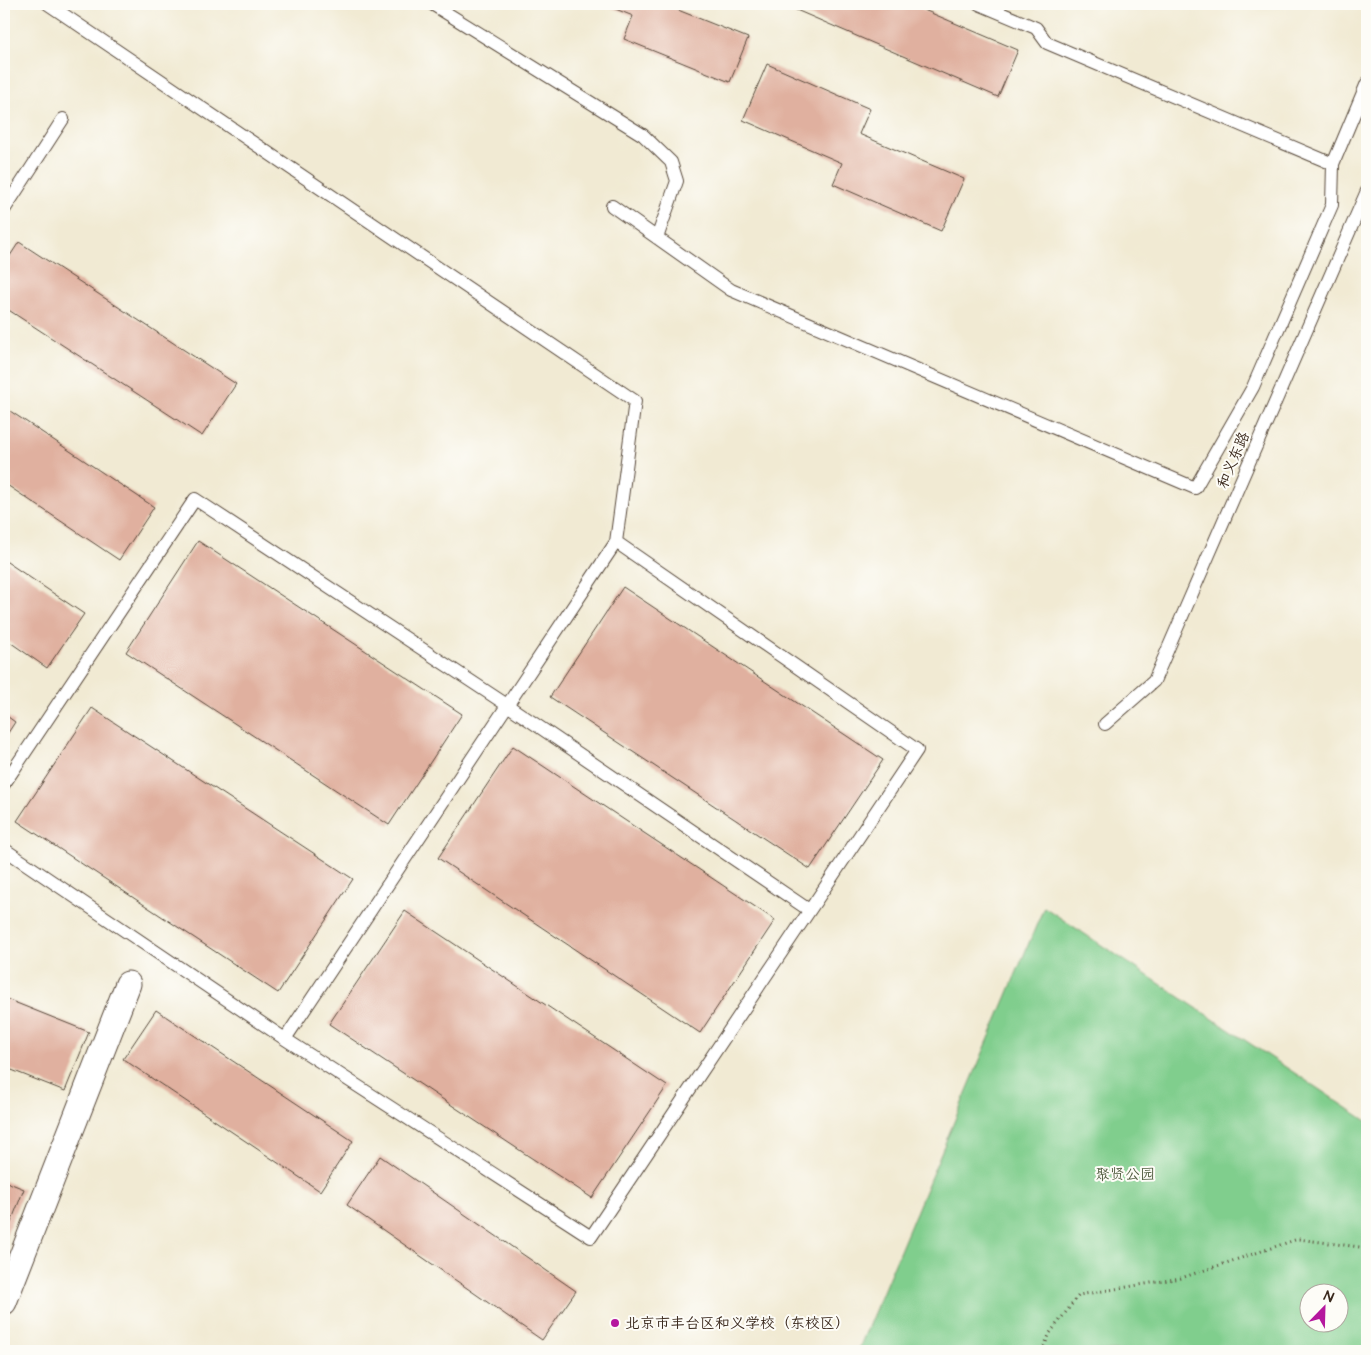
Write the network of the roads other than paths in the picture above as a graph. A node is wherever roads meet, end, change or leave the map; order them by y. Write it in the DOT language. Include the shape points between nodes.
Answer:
graph roads {
  1 [pos="48,4"];
  2 [pos="432,4"];
  3 [pos="979,4"];
  4 [pos="1367,83"];
  5 [pos="63,120"];
  6 [pos="1333,164"];
  7 [pos="1367,191"];
  8 [pos="612,206"];
  9 [pos="4,210"];
  10 [pos="657,238"];
  11 [pos="616,542"];
  12 [pos="507,705"];
  13 [pos="1105,724"];
  14 [pos="4,784"];
  15 [pos="4,849"];
  16 [pos="809,910"];
  17 [pos="128,984"];
  18 [pos="285,1039"];
  19 [pos="4,1302"];
  1 -- 11 [label="lane" via="635,402"];
  2 -- 10 [label="lane" via="643,135 671,162 677,181"];
  3 -- 6 [label="lane" via="1036,28 1047,43"];
  4 -- 6 [label="lane"];
  5 -- 9 [label="lane"];
  6 -- 10 [label="lane" via="1332,205 1253,387 1195,488 731,290"];
  7 -- 13 [label="lane, 和义东路" via="1154,681"];
  8 -- 10 [label="lane"];
  11 -- 12 [label="lane"];
  11 -- 16 [label="lane" via="917,750"];
  12 -- 14 [label="lane" via="195,499"];
  12 -- 16 [label="lane"];
  12 -- 18 [label="lane"];
  15 -- 18 [label="lane"];
  16 -- 18 [label="lane" via="590,1236"];
  17 -- 19 [label="street"];
}
